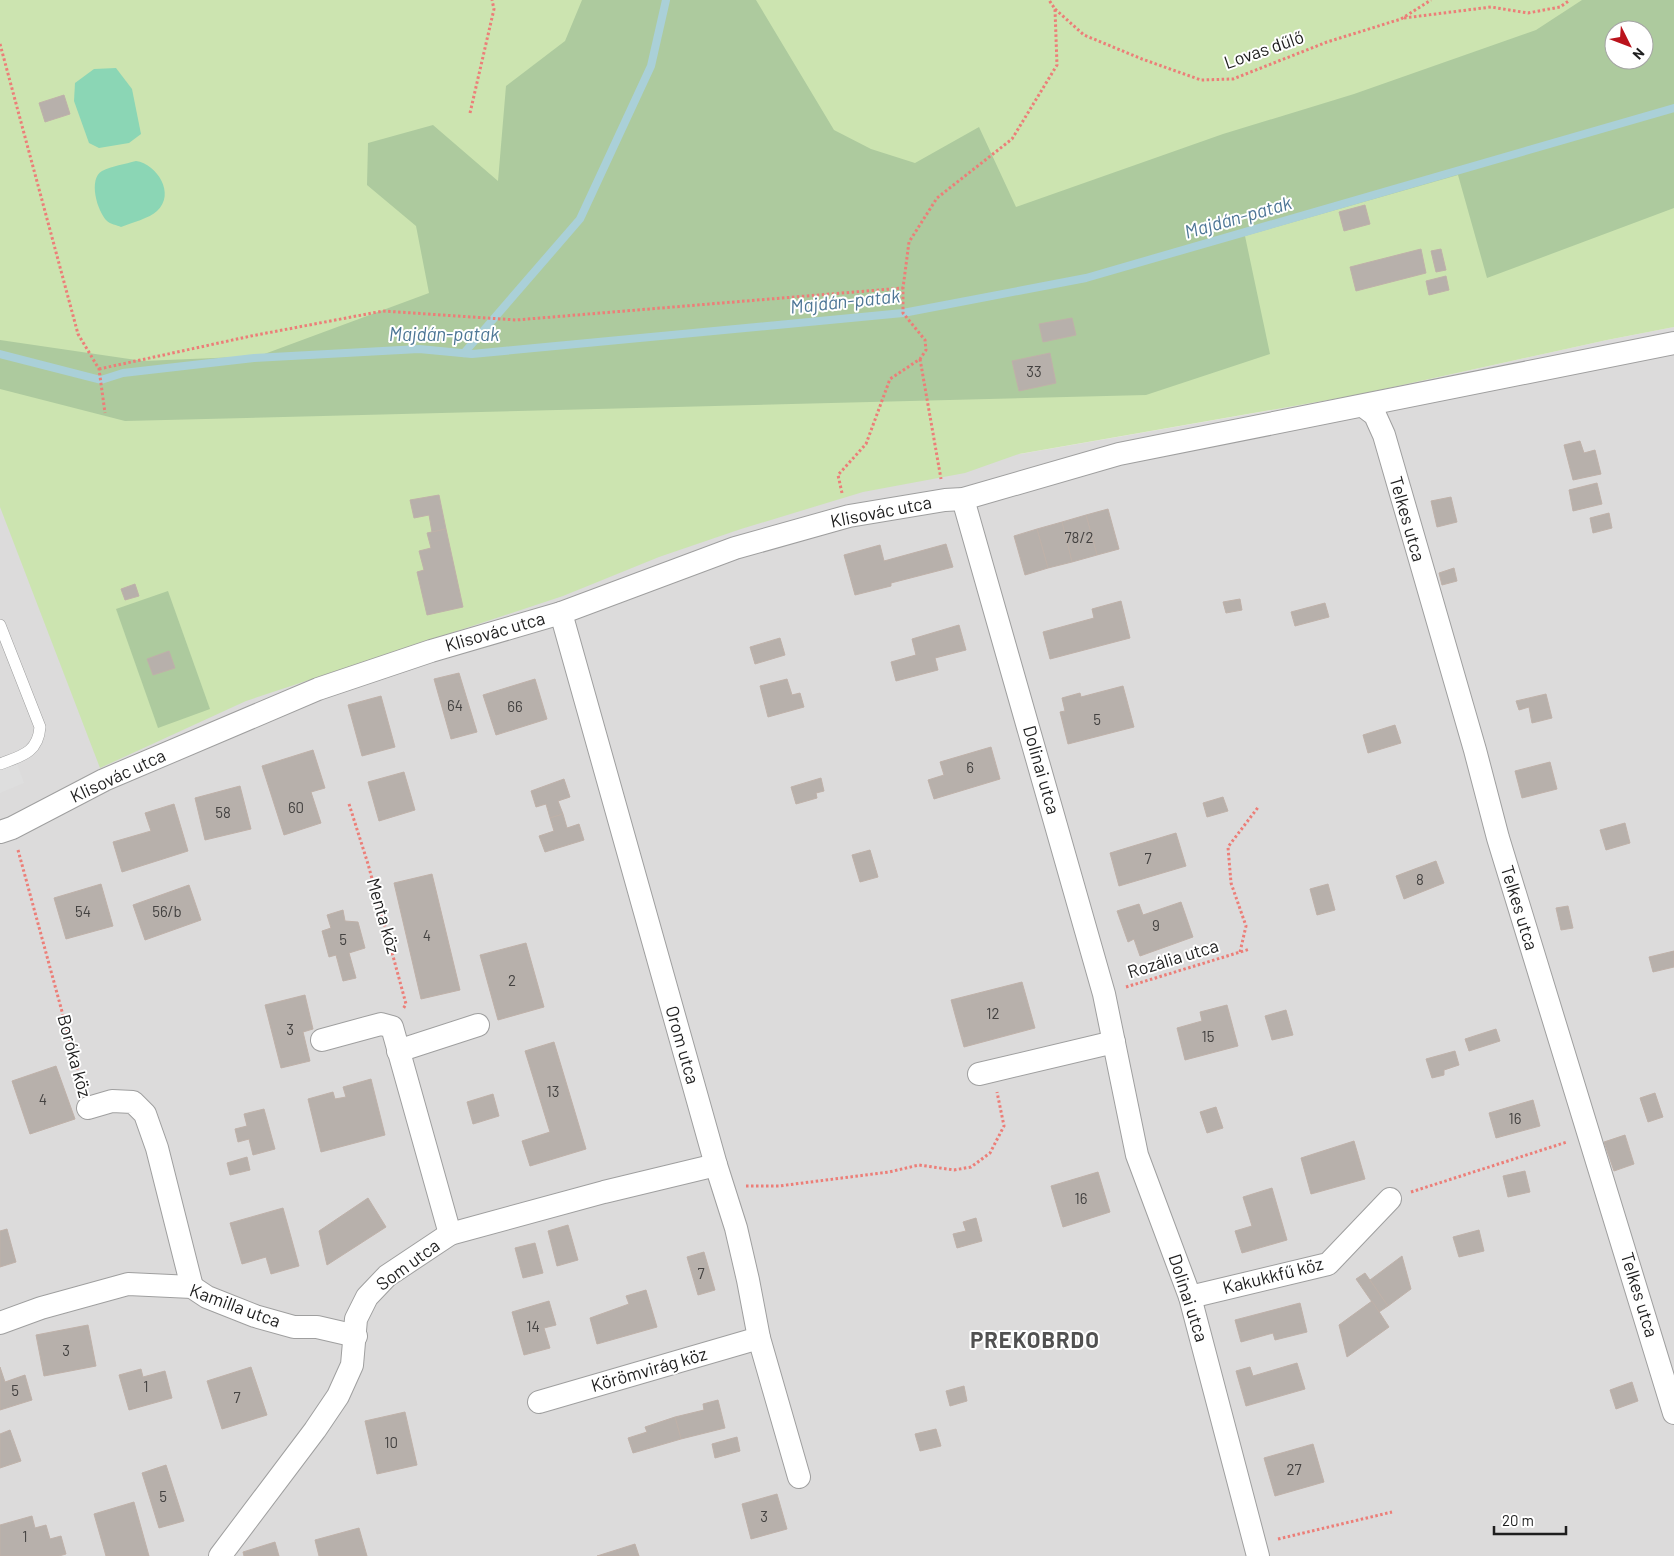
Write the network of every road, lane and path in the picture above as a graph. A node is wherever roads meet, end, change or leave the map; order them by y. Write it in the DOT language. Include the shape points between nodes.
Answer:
graph roads {
  1 [pos="492,0"];
  2 [pos="1048,0"];
  3 [pos="1431,0"];
  4 [pos="1570,0"];
  5 [pos="1055,9"];
  6 [pos="1401,19"];
  7 [pos="0,44"];
  8 [pos="470,113"];
  9 [pos="902,288"];
  10 [pos="1674,344"];
  11 [pos="920,359"];
  12 [pos="99,369"];
  13 [pos="1363,406"];
  14 [pos="105,413"];
  15 [pos="954,499"];
  16 [pos="848,516"];
  17 [pos="561,613"];
  18 [pos="0,624"];
  19 [pos="0,764"];
  20 [pos="349,804"];
  21 [pos="1259,806"];
  22 [pos="6,830"];
  23 [pos="1250,949"];
  24 [pos="1240,952"];
  25 [pos="1104,994"];
  26 [pos="478,1025"];
  27 [pos="392,1027"];
  28 [pos="322,1040"];
  29 [pos="1114,1042"];
  30 [pos="398,1051"];
  31 [pos="986,1072"];
  32 [pos="88,1108"];
  33 [pos="1589,1135"];
  34 [pos="719,1176"];
  35 [pos="1390,1199"];
  36 [pos="450,1234"];
  37 [pos="192,1287"];
  38 [pos="1190,1297"];
  39 [pos="0,1324"];
  40 [pos="356,1336"];
  41 [pos="759,1338"];
  42 [pos="539,1402"];
  43 [pos="1674,1414"];
  44 [pos="799,1477"];
  45 [pos="1392,1512"];
  46 [pos="1256,1550"];
  47 [pos="220,1556"];
  1 -- 8 [label="path" via="494,9"];
  2 -- 5 [label="path, Lovas dűlő"];
  3 -- 6 [label="path, Lovas dűlő"];
  4 -- 6 [label="path" via="1560,7 1528,13 1491,7"];
  5 -- 6 [label="path, Lovas dűlő" via="1084,35 1200,80 1233,80 1327,42"];
  5 -- 9 [label="path" via="1057,64 1012,139 937,198 909,242"];
  7 -- 12 [label="path" via="78,334"];
  9 -- 11 [label="path" via="903,313 925,340 926,350"];
  9 -- 12 [label="path" via="516,320 383,311"];
  10 -- 13 [label="street, Klisovác utca"];
  11 -- 15 [label="path"];
  11 -- 16 [label="path" via="890,379 866,444 838,475"];
  12 -- 14 [label="path"];
  13 -- 15 [label="street, Klisovác utca" via="1119,454"];
  13 -- 33 [label="street, Telkes utca" via="1375,415 1384,435 1498,838"];
  15 -- 16 [label="street, Klisovác utca"];
  15 -- 25 [label="street, Dolinai utca"];
  16 -- 17 [label="street, Klisovác utca" via="735,548"];
  17 -- 22 [label="street, Klisovác utca" via="431,651 318,689 104,780"];
  17 -- 34 [label="street, Orom utca"];
  18 -- 19 [label="lane" via="40,727 32,749"];
  20 -- 27 [label="path, Menta köz" via="406,1004"];
  21 -- 24 [label="path" via="1228,847 1231,883 1246,926"];
  22 -- 32 [label="path, Boróka köz"];
  23 -- 24 [label="path, Rozália utca"];
  24 -- 25 [label="path, Rozália utca"];
  25 -- 29 [label="street, Dolinai utca"];
  26 -- 30 [label="street"];
  27 -- 28 [label="street" via="381,1024"];
  27 -- 30 [label="street"];
  29 -- 31 [label="street"];
  29 -- 38 [label="street, Dolinai utca" via="1137,1155"];
  30 -- 36 [label="street"];
  31 -- 34 [label="path" via="1004,1126 990,1153 971,1166 954,1170 919,1165 779,1186"];
  32 -- 37 [label="street, Boróka köz" via="112,1101 133,1102 145,1114 157,1148"];
  33 -- 35 [label="path"];
  33 -- 43 [label="street, Telkes utca"];
  34 -- 36 [label="street, Som utca" via="604,1192"];
  34 -- 41 [label="street, Orom utca" via="738,1236"];
  35 -- 38 [label="street, Kakukkfű köz" via="1328,1264"];
  36 -- 40 [label="street, Som utca" via="387,1276 366,1296 356,1319"];
  37 -- 39 [label="street, Kamilla utca" via="128,1284 41,1308"];
  37 -- 40 [label="street, Kamilla utca" via="207,1297 255,1316 294,1327 317,1327"];
  38 -- 46 [label="street, Dolinai utca"];
  40 -- 47 [label="street, Som utca" via="352,1365 338,1396"];
  41 -- 42 [label="street, Körömvirág köz"];
  41 -- 44 [label="street, Orom utca"];
  45 -- 46 [label="path"];
}
